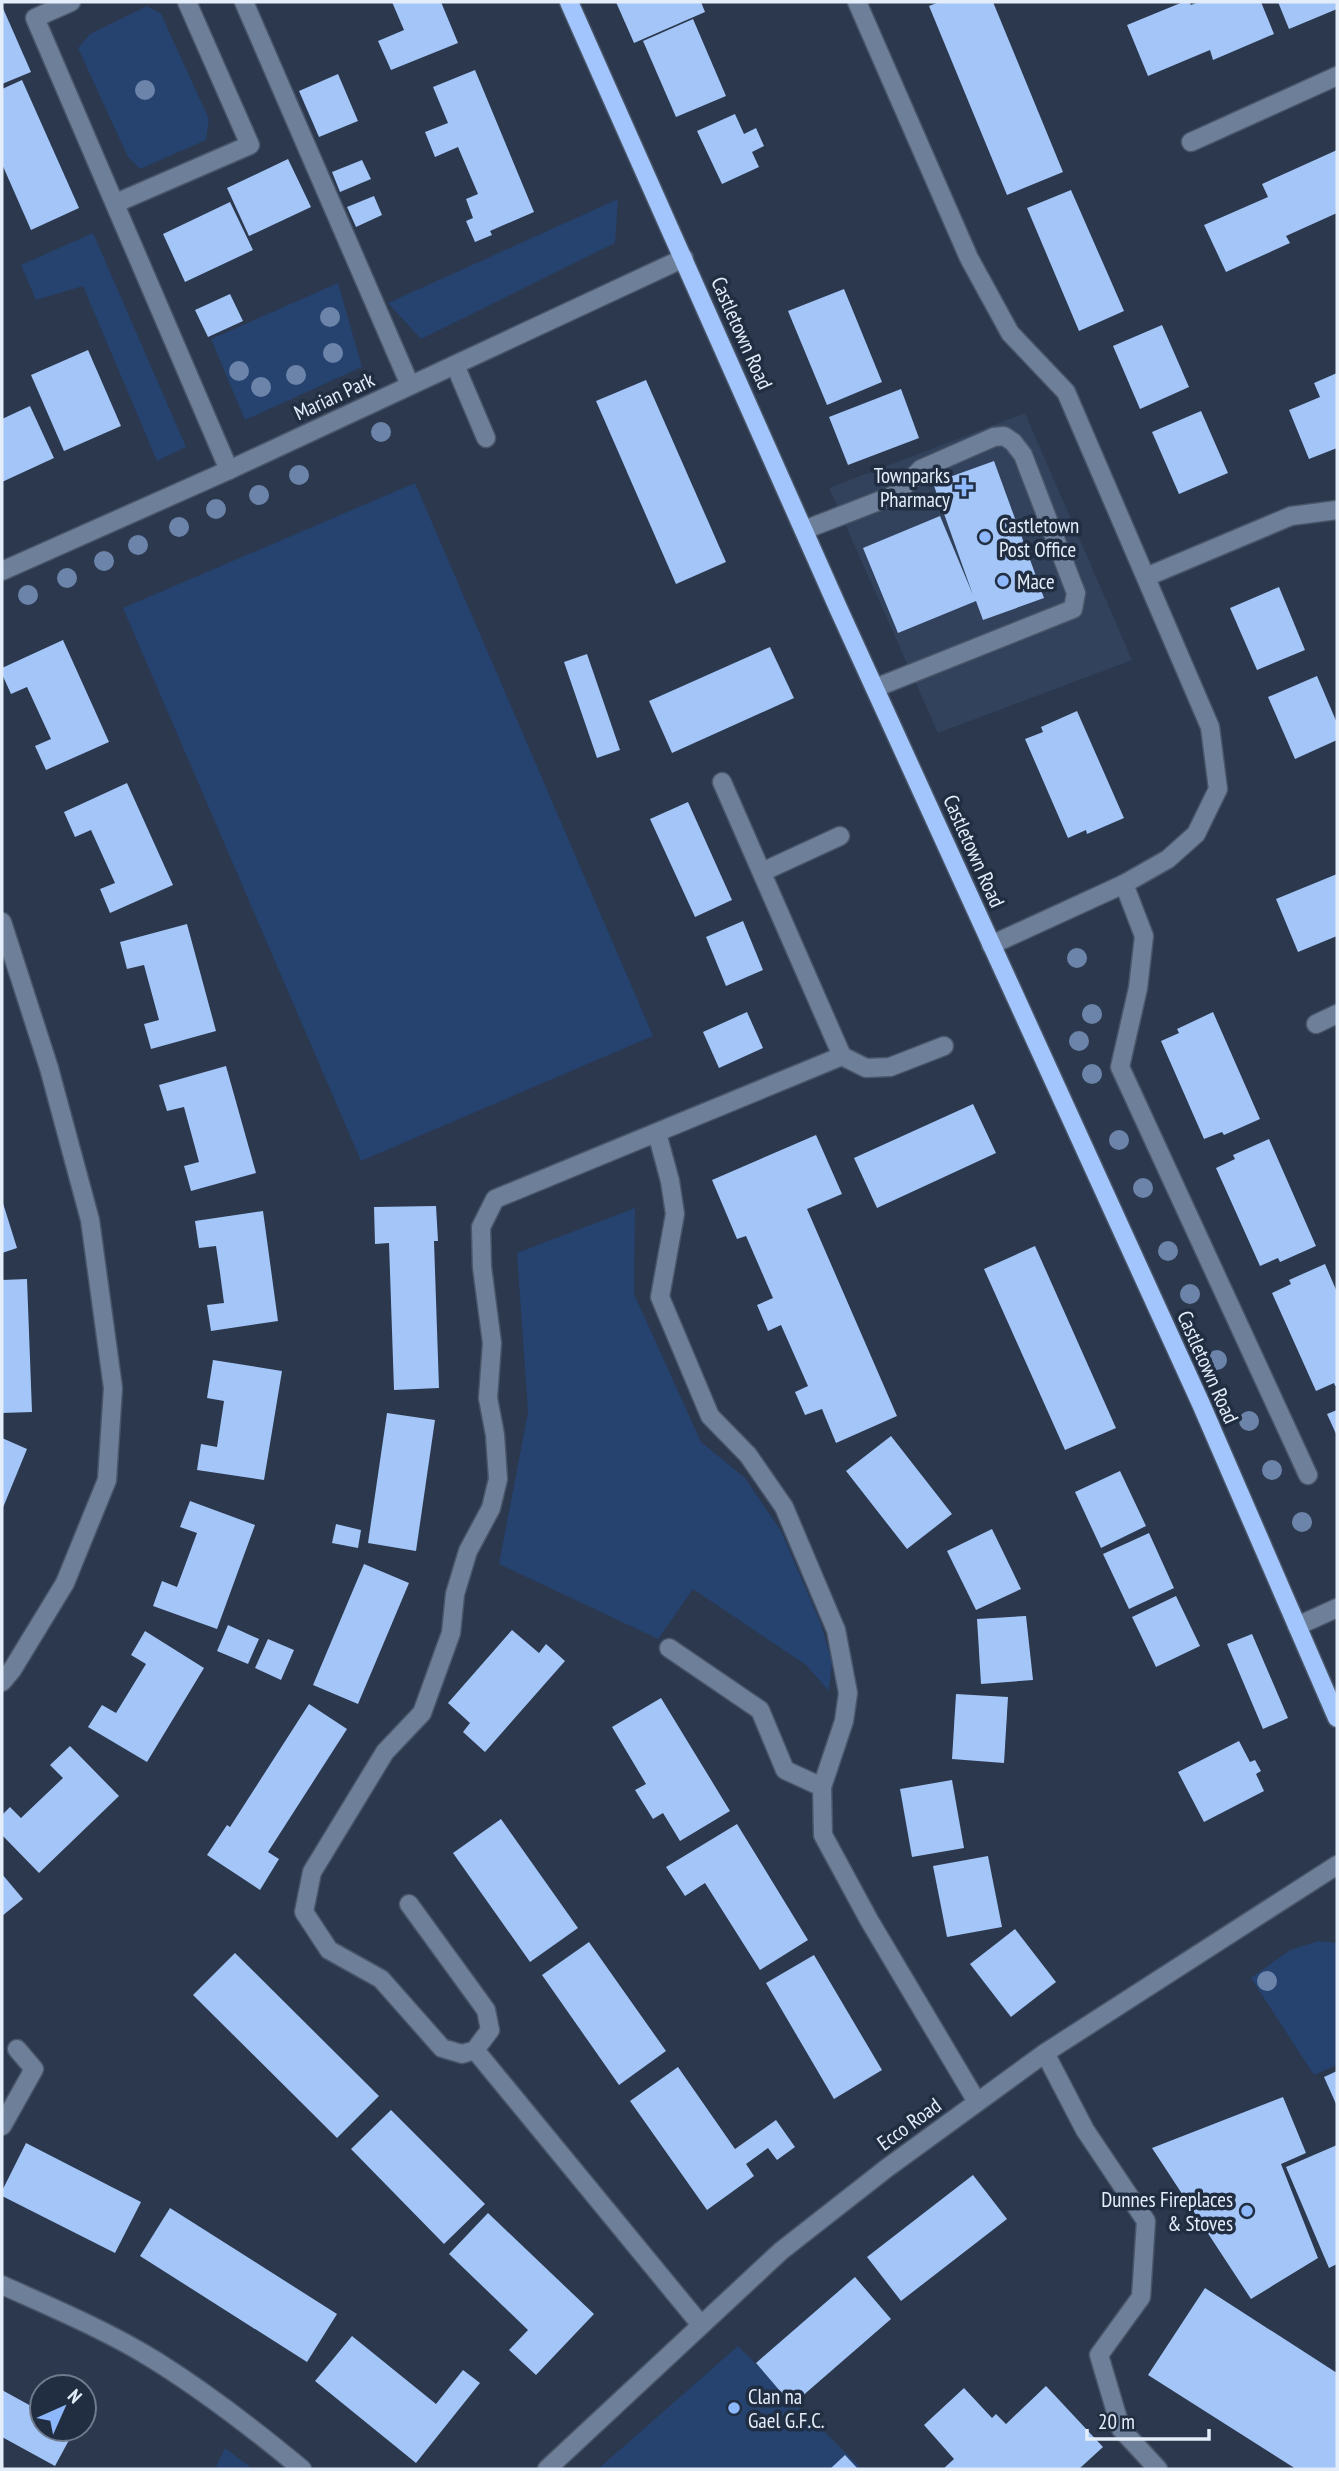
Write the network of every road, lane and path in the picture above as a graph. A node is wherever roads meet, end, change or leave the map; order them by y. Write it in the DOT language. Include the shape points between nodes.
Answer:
graph roads {
  1 [pos="71,2"];
  2 [pos="187,2"];
  3 [pos="244,2"];
  4 [pos="569,2"];
  5 [pos="857,2"];
  6 [pos="1337,76"];
  7 [pos="1191,142"];
  8 [pos="116,204"];
  9 [pos="684,258"];
  10 [pos="455,365"];
  11 [pos="410,385"];
  12 [pos="486,438"];
  13 [pos="229,470"];
  14 [pos="1337,510"];
  15 [pos="804,530"];
  16 [pos="2,571"];
  17 [pos="1146,577"];
  18 [pos="875,688"];
  19 [pos="722,782"];
  20 [pos="840,836"];
  21 [pos="762,872"];
  22 [pos="1124,884"];
  23 [pos="2,922"];
  24 [pos="991,945"];
  25 [pos="1337,1014"];
  26 [pos="1316,1024"];
  27 [pos="944,1046"];
  28 [pos="842,1056"];
  29 [pos="657,1133"];
  30 [pos="1308,1475"];
  31 [pos="1337,1608"];
  32 [pos="1297,1626"];
  33 [pos="669,1648"];
  34 [pos="2,1682"];
  35 [pos="1337,1718"];
  36 [pos="822,1787"];
  37 [pos="1337,1866"];
  38 [pos="409,1904"];
  39 [pos="17,2049"];
  40 [pos="475,2050"];
  41 [pos="1045,2053"];
  42 [pos="977,2102"];
  43 [pos="2,2126"];
  44 [pos="2,2285"];
  45 [pos="701,2325"];
  46 [pos="553,2467"];
  47 [pos="302,2469"];
  48 [pos="1158,2469"];
  1 -- 8 [label="street" via="35,18"];
  2 -- 8 [label="street" via="250,145"];
  3 -- 11 [label="street"];
  4 -- 9 [label="main road, Castletown Road"];
  5 -- 17 [label="street" via="969,258 1010,333 1066,392"];
  6 -- 7 [label="street"];
  8 -- 13 [label="street"];
  9 -- 10 [label="street, Marian Park"];
  9 -- 15 [label="main road, Castletown Road"];
  10 -- 11 [label="street, Marian Park"];
  10 -- 12 [label="street"];
  11 -- 13 [label="street, Marian Park"];
  13 -- 16 [label="street, Marian Park"];
  14 -- 17 [label="street" via="1291,516"];
  15 -- 18 [label="main road, Castletown Road"];
  15 -- 18 [label="street" via="897,494 920,469 994,437 1004,436 1023,455 1076,593 1073,609"];
  17 -- 22 [label="street" via="1210,727 1218,789 1196,834 1168,859"];
  18 -- 24 [label="main road, Castletown Road"];
  19 -- 21 [label="street"];
  20 -- 21 [label="street"];
  21 -- 28 [label="street"];
  22 -- 24 [label="street"];
  22 -- 30 [label="street" via="1144,936 1120,1067"];
  23 -- 34 [label="street" via="49,1068 90,1220 113,1388 107,1480 65,1583"];
  24 -- 32 [label="main road, Castletown Road"];
  25 -- 26 [label="street"];
  27 -- 28 [label="street" via="890,1067 866,1068"];
  28 -- 29 [label="street"];
  29 -- 36 [label="street" via="675,1214 660,1297 710,1416 748,1455 784,1507 836,1630 848,1693 844,1721"];
  29 -- 40 [label="street" via="495,1199 481,1227 492,1343 488,1398 498,1479 491,1508 468,1551 455,1594 451,1633 422,1713 385,1752 312,1872 304,1912 329,1950 381,1979 442,2048 462,2054"];
  31 -- 32 [label="street"];
  32 -- 35 [label="main road, Castletown Road"];
  33 -- 36 [label="street" via="760,1710 785,1770"];
  36 -- 42 [label="street" via="823,1835"];
  37 -- 41 [label="street, Ecco Road"];
  38 -- 40 [label="street" via="486,2010 490,2030"];
  39 -- 43 [label="street" via="34,2069"];
  40 -- 45 [label="street"];
  41 -- 42 [label="street, Ecco Road"];
  41 -- 48 [label="street" via="1085,2130 1146,2221 1141,2297 1099,2354 1121,2429"];
  42 -- 45 [label="street, Ecco Road" via="781,2251"];
  44 -- 47 [label="street" via="154,2360 249,2425"];
  45 -- 46 [label="street, Ecco Road"];
}
